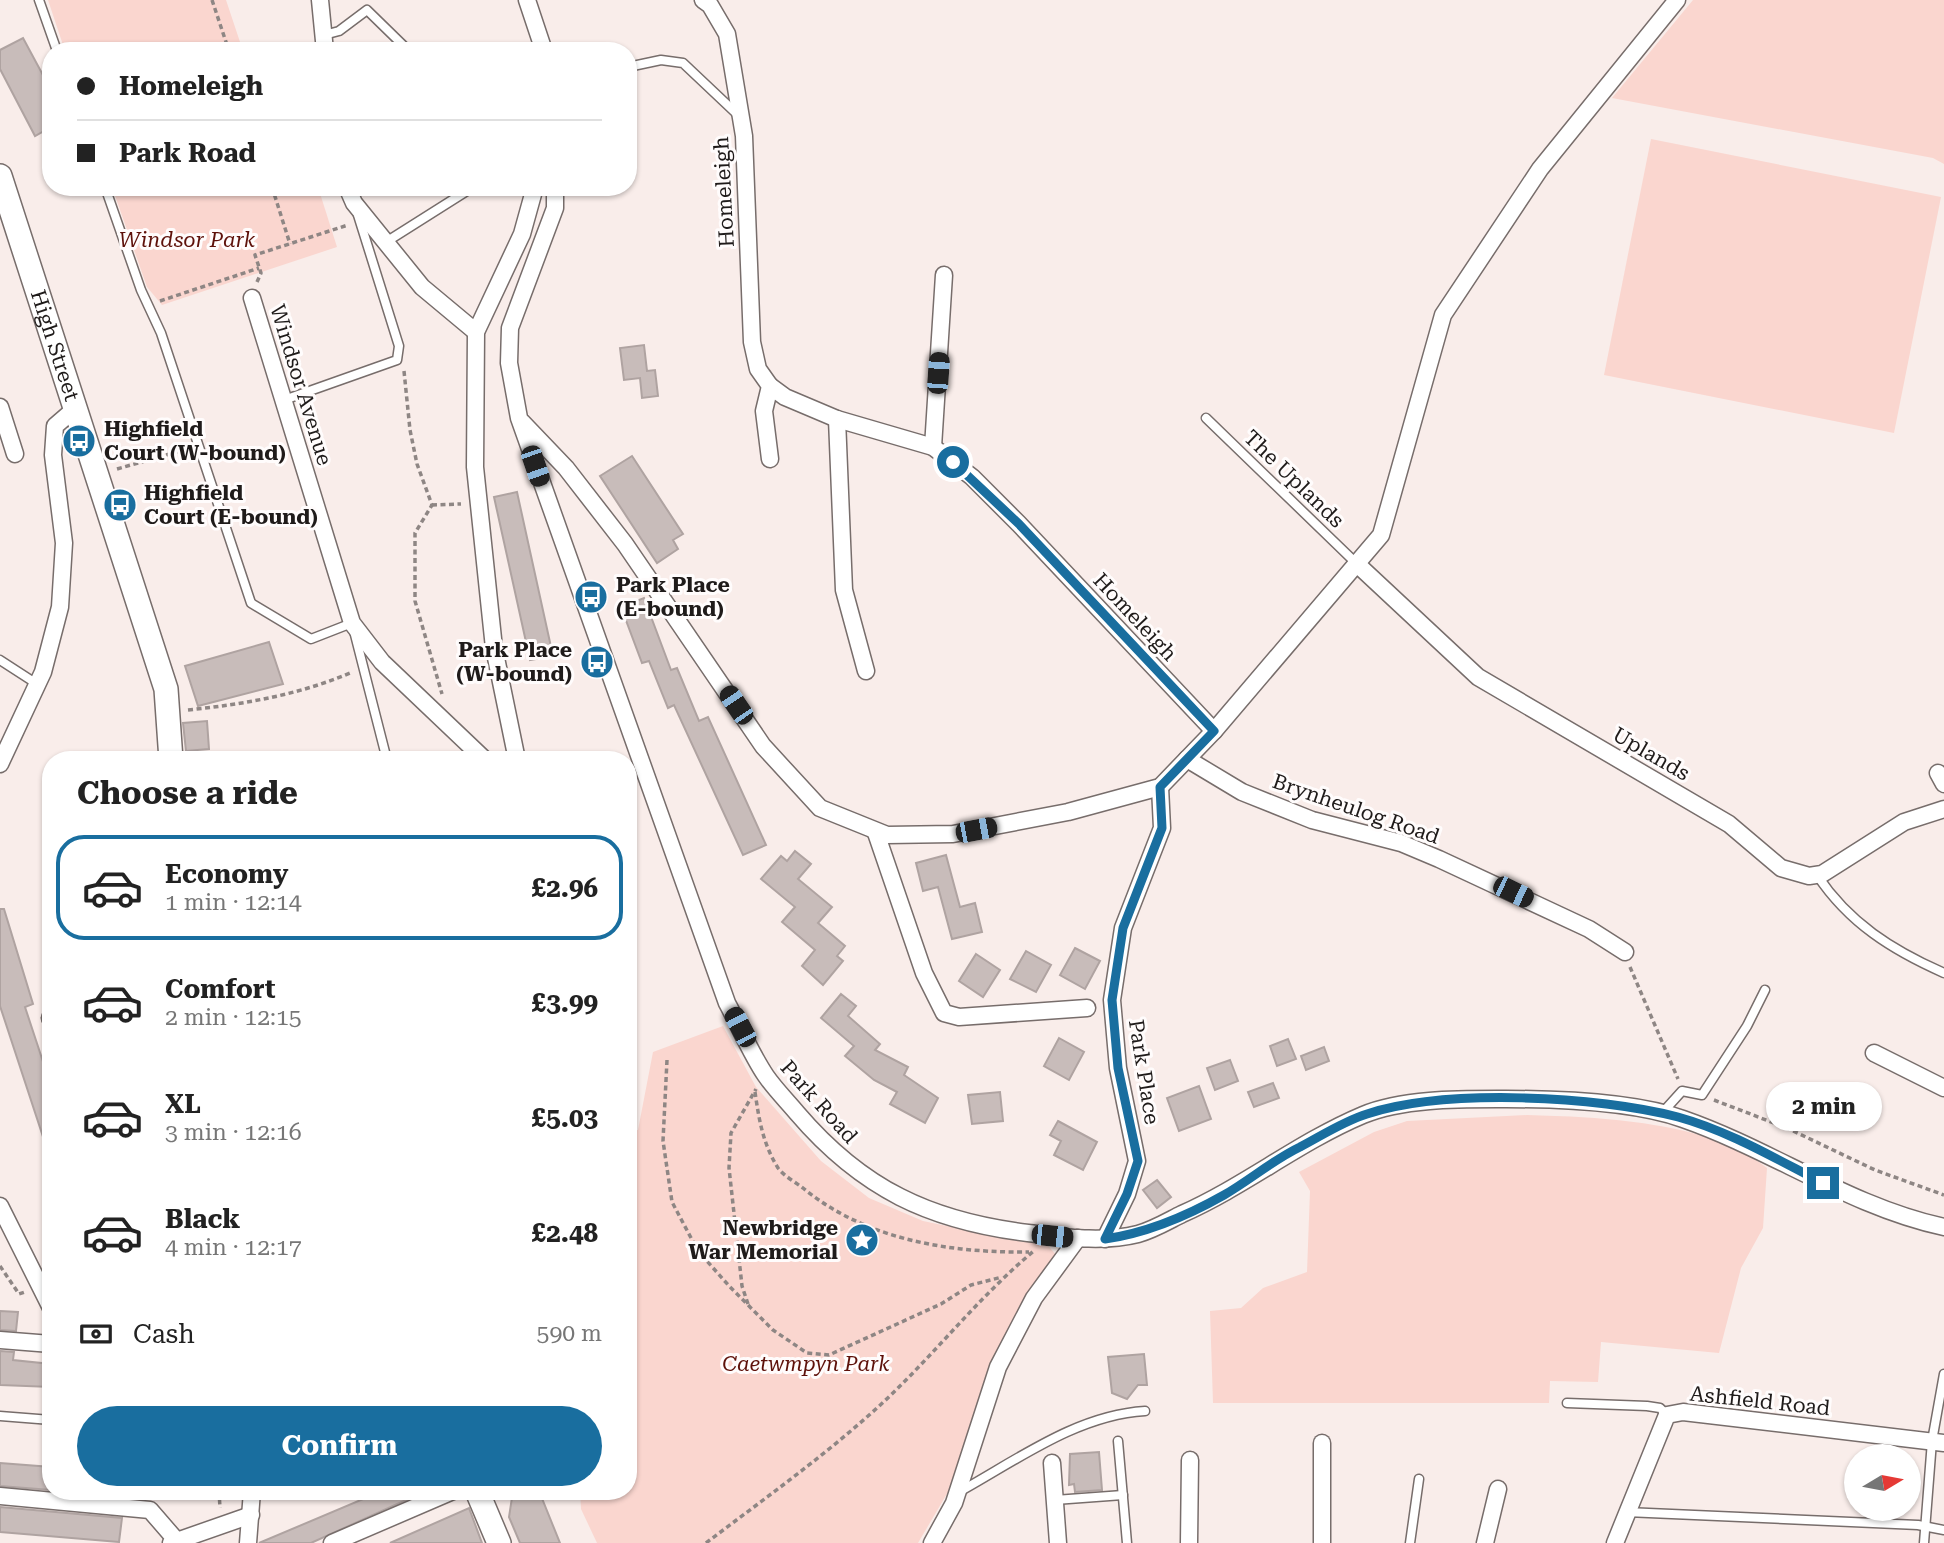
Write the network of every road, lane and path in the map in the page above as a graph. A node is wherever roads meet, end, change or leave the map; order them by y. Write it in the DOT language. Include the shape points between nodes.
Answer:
graph roads {
  1 [pos="39,0"];
  2 [pos="212,0"];
  3 [pos="320,0"];
  4 [pos="527,0"];
  5 [pos="703,0"];
  6 [pos="1677,0"];
  7 [pos="54,42"];
  8 [pos="226,42"];
  9 [pos="324,42"];
  10 [pos="325,42"];
  11 [pos="400,42"];
  12 [pos="541,42"];
  13 [pos="637,65"];
  14 [pos="740,117"];
  15 [pos="0,176"];
  16 [pos="108,196"];
  17 [pos="275,196"];
  18 [pos="350,196"];
  19 [pos="351,196"];
  20 [pos="459,196"];
  21 [pos="533,196"];
  22 [pos="555,196"];
  23 [pos="360,221"];
  24 [pos="386,242"];
  25 [pos="290,244"];
  26 [pos="259,267"];
  27 [pos="944,275"];
  28 [pos="252,298"];
  29 [pos="148,304"];
  30 [pos="476,332"];
  31 [pos="400,346"];
  32 [pos="770,386"];
  33 [pos="284,400"];
  34 [pos="0,407"];
  35 [pos="77,407"];
  36 [pos="519,418"];
  37 [pos="1206,418"];
  38 [pos="836,419"];
  39 [pos="199,446"];
  40 [pos="933,447"];
  41 [pos="15,454"];
  42 [pos="770,459"];
  43 [pos="99,475"];
  44 [pos="479,504"];
  45 [pos="432,505"];
  46 [pos="1358,565"];
  47 [pos="352,623"];
  48 [pos="0,660"];
  49 [pos="362,668"];
  50 [pos="866,671"];
  51 [pos="37,684"];
  52 [pos="443,698"];
  53 [pos="168,712"];
  54 [pos="1214,731"];
  55 [pos="170,751"];
  56 [pos="385,751"];
  57 [pos="476,751"];
  58 [pos="515,751"];
  59 [pos="1188,759"];
  60 [pos="0,764"];
  61 [pos="1160,787"];
  62 [pos="1944,809"];
  63 [pos="876,833"];
  64 [pos="1817,875"];
  65 [pos="1625,952"];
  66 [pos="1944,973"];
  67 [pos="1765,990"];
  68 [pos="1087,1008"];
  69 [pos="1874,1053"];
  70 [pos="667,1060"];
  71 [pos="766,1076"];
  72 [pos="1944,1088"];
  73 [pos="755,1090"];
  74 [pos="1682,1091"];
  75 [pos="1702,1095"];
  76 [pos="1661,1114"];
  77 [pos="1944,1195"];
  78 [pos="0,1206"];
  79 [pos="1944,1227"];
  80 [pos="1052,1236"];
  81 [pos="1079,1238"];
  82 [pos="1105,1239"];
  83 [pos="1032,1252"];
  84 [pos="1002,1277"];
  85 [pos="42,1290"];
  86 [pos="749,1306"];
  87 [pos="0,1340"];
  88 [pos="42,1343"];
  89 [pos="1944,1374"];
  90 [pos="1567,1403"];
  91 [pos="1145,1411"];
  92 [pos="1667,1415"];
  93 [pos="0,1416"];
  94 [pos="42,1419"];
  95 [pos="1118,1441"];
  96 [pos="1938,1442"];
  97 [pos="1322,1443"];
  98 [pos="1190,1460"];
  99 [pos="1052,1463"];
  100 [pos="1419,1479"];
  101 [pos="1498,1489"];
  102 [pos="956,1494"];
  103 [pos="1123,1495"];
  104 [pos="0,1496"];
  105 [pos="42,1500"];
  106 [pos="43,1500"];
  107 [pos="252,1500"];
  108 [pos="432,1500"];
  109 [pos="481,1500"];
  110 [pos="1055,1500"];
  111 [pos="1626,1512"];
  112 [pos="251,1515"];
  113 [pos="1925,1526"];
  114 [pos="1944,1530"];
  115 [pos="173,1541"];
  116 [pos="248,1543"];
  117 [pos="332,1543"];
  118 [pos="499,1543"];
  119 [pos="706,1543"];
  120 [pos="932,1543"];
  121 [pos="1058,1543"];
  122 [pos="1127,1543"];
  123 [pos="1189,1543"];
  124 [pos="1322,1543"];
  125 [pos="1410,1543"];
  126 [pos="1485,1543"];
  127 [pos="1615,1543"];
  128 [pos="1924,1543"];
  1 -- 7 [label="lane"];
  2 -- 8 [label="path"];
  3 -- 9 [label="street"];
  4 -- 12 [label="street"];
  5 -- 14 [label="street, Homeleigh" via="727,34"];
  6 -- 46 [label="street" via="1540,169 1443,315 1381,535"];
  10 -- 11 [label="lane" via="367,10"];
  13 -- 14 [label="lane" via="661,60 682,63"];
  14 -- 32 [label="street, Homeleigh" via="752,342 758,369"];
  15 -- 35 [label="street, High Street"];
  16 -- 29 [label="lane"];
  17 -- 25 [label="path"];
  18 -- 23 [label="lane"];
  19 -- 24 [label="street"];
  20 -- 24 [label="lane"];
  21 -- 30 [label="street" via="522,234"];
  22 -- 36 [label="street, Park Road" via="555,208 510,328 509,363"];
  23 -- 25 [label="path"];
  23 -- 31 [label="lane"];
  24 -- 30 [label="street" via="422,287"];
  25 -- 26 [label="path" via="255,256"];
  26 -- 28 [label="path"];
  26 -- 29 [label="path"];
  27 -- 40 [label="street"];
  28 -- 33 [label="street, Windsor Avenue"];
  29 -- 39 [label="lane"];
  30 -- 44 [label="street"];
  31 -- 33 [label="lane" via="397,360"];
  31 -- 45 [label="path" via="417,464"];
  32 -- 38 [label="street, Homeleigh"];
  32 -- 42 [label="street" via="764,411"];
  33 -- 47 [label="street, Windsor Avenue"];
  34 -- 41 [label="street"];
  35 -- 43 [label="street, High Street"];
  35 -- 51 [label="street" via="55,426 53,455 64,543 60,607"];
  36 -- 63 [label="street" via="566,468 625,544 763,746 820,808"];
  36 -- 71 [label="street, Park Road" via="727,1003"];
  37 -- 46 [label="lane, The Uplands"];
  38 -- 40 [label="street, Homeleigh"];
  38 -- 50 [label="street" via="844,590"];
  39 -- 43 [label="path"];
  39 -- 47 [label="lane" via="251,604 312,639"];
  40 -- 54 [label="street, Homeleigh" via="1000,506"];
  43 -- 53 [label="street, High Street" via="166,689"];
  44 -- 45 [label="path"];
  44 -- 58 [label="street" via="494,648"];
  45 -- 52 [label="path" via="415,533 415,601"];
  46 -- 54 [label="street"];
  46 -- 64 [label="street, Uplands" via="1478,677 1729,824 1781,867"];
  47 -- 49 [label="lane"];
  47 -- 57 [label="street, Windsor Avenue" via="382,662"];
  48 -- 51 [label="lane"];
  49 -- 53 [label="path" via="312,689 242,705"];
  49 -- 56 [label="lane"];
  51 -- 60 [label="street"];
  53 -- 55 [label="street, High Street"];
  54 -- 59 [label="street"];
  59 -- 61 [label="street"];
  59 -- 65 [label="street, Brynheulog Road" via="1242,792 1312,820 1401,843 1500,886 1589,929"];
  61 -- 63 [label="street" via="1068,813 953,834"];
  61 -- 82 [label="street, Park Place" via="1162,828 1123,928 1112,1000 1118,1068 1138,1161"];
  62 -- 64 [label="street" via="1904,821"];
  63 -- 68 [label="street" via="924,973 944,1013 960,1017"];
  64 -- 66 [label="lane" via="1833,899 1877,938"];
  65 -- 74 [label="path"];
  67 -- 75 [label="lane"];
  69 -- 72 [label="street"];
  70 -- 86 [label="path" via="663,1142 673,1202 698,1251"];
  71 -- 73 [label="path"];
  71 -- 80 [label="street, Park Road" via="826,1146 868,1181 924,1210 968,1223"];
  73 -- 83 [label="path" via="761,1134 780,1170 817,1200 863,1225 906,1239 978,1252"];
  73 -- 86 [label="path" via="731,1133 729,1168 742,1286"];
  74 -- 75 [label="lane"];
  74 -- 76 [label="lane"];
  75 -- 77 [label="path" via="1787,1128 1875,1171"];
  76 -- 79 [label="street, Park Road" via="1738,1140 1844,1194"];
  76 -- 82 [label="street, Park Road" via="1589,1103 1507,1099 1430,1101 1366,1114 1296,1149 1223,1196 1139,1234"];
  78 -- 85 [label="street"];
  80 -- 81 [label="street, Park Road"];
  80 -- 83 [label="path"];
  81 -- 82 [label="street, Park Road"];
  81 -- 102 [label="street" via="1034,1298 998,1367"];
  83 -- 84 [label="path"];
  84 -- 86 [label="path" via="971,1284 941,1304 829,1355 807,1353 773,1330"];
  84 -- 119 [label="path" via="879,1406"];
  87 -- 88 [label="street"];
  89 -- 96 [label="lane"];
  90 -- 92 [label="lane" via="1647,1406 1660,1408"];
  91 -- 102 [label="lane" via="1120,1412 1058,1436"];
  92 -- 96 [label="street, Ashfield Road" via="1683,1412"];
  92 -- 111 [label="street, Ashfield Road"];
  93 -- 94 [label="lane"];
  95 -- 103 [label="lane"];
  96 -- 113 [label="lane"];
  97 -- 124 [label="street"];
  98 -- 123 [label="street"];
  99 -- 110 [label="street"];
  100 -- 125 [label="lane"];
  101 -- 126 [label="street"];
  102 -- 120 [label="street"];
  103 -- 110 [label="lane"];
  103 -- 122 [label="lane"];
  104 -- 105 [label="street"];
  106 -- 115 [label="street" via="150,1510"];
  107 -- 112 [label="street"];
  108 -- 117 [label="street"];
  109 -- 118 [label="street"];
  110 -- 121 [label="street"];
  111 -- 113 [label="lane"];
  111 -- 127 [label="street, Ashfield Road"];
  112 -- 115 [label="street"];
  112 -- 116 [label="street"];
  113 -- 114 [label="lane"];
  113 -- 128 [label="lane"];
}
